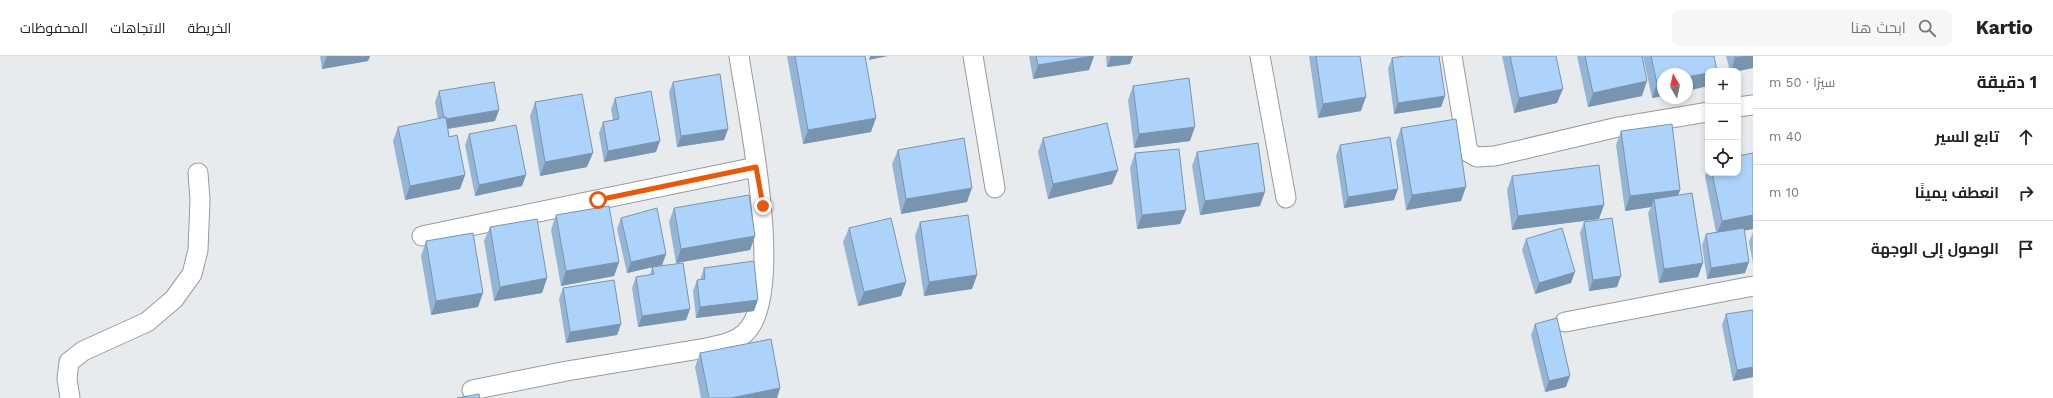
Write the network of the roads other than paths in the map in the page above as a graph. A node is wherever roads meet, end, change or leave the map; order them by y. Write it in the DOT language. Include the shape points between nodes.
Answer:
graph roads {
  1 [pos="738,56"];
  2 [pos="974,56"];
  3 [pos="1260,56"];
  4 [pos="1452,56"];
  5 [pos="1753,105"];
  6 [pos="1741,107"];
  7 [pos="1705,112"];
  8 [pos="756,167"];
  9 [pos="198,173"];
  10 [pos="995,188"];
  11 [pos="1286,198"];
  12 [pos="422,236"];
  13 [pos="1753,286"];
  14 [pos="1565,322"];
  15 [pos="472,390"];
  16 [pos="70,398"];
  1 -- 8 [label="street"];
  2 -- 10 [label="street"];
  3 -- 11 [label="street"];
  4 -- 7 [label="street" via="1468,152 1477,157 1496,156 1618,127"];
  5 -- 6 [label="street"];
  8 -- 12 [label="street"];
  8 -- 15 [label="street" via="763,206 763,272 760,309 746,333 729,344"];
  9 -- 16 [label="street" via="198,250 192,274 174,299 147,322 83,352 69,362 67,379"];
  13 -- 14 [label="street"];
}
